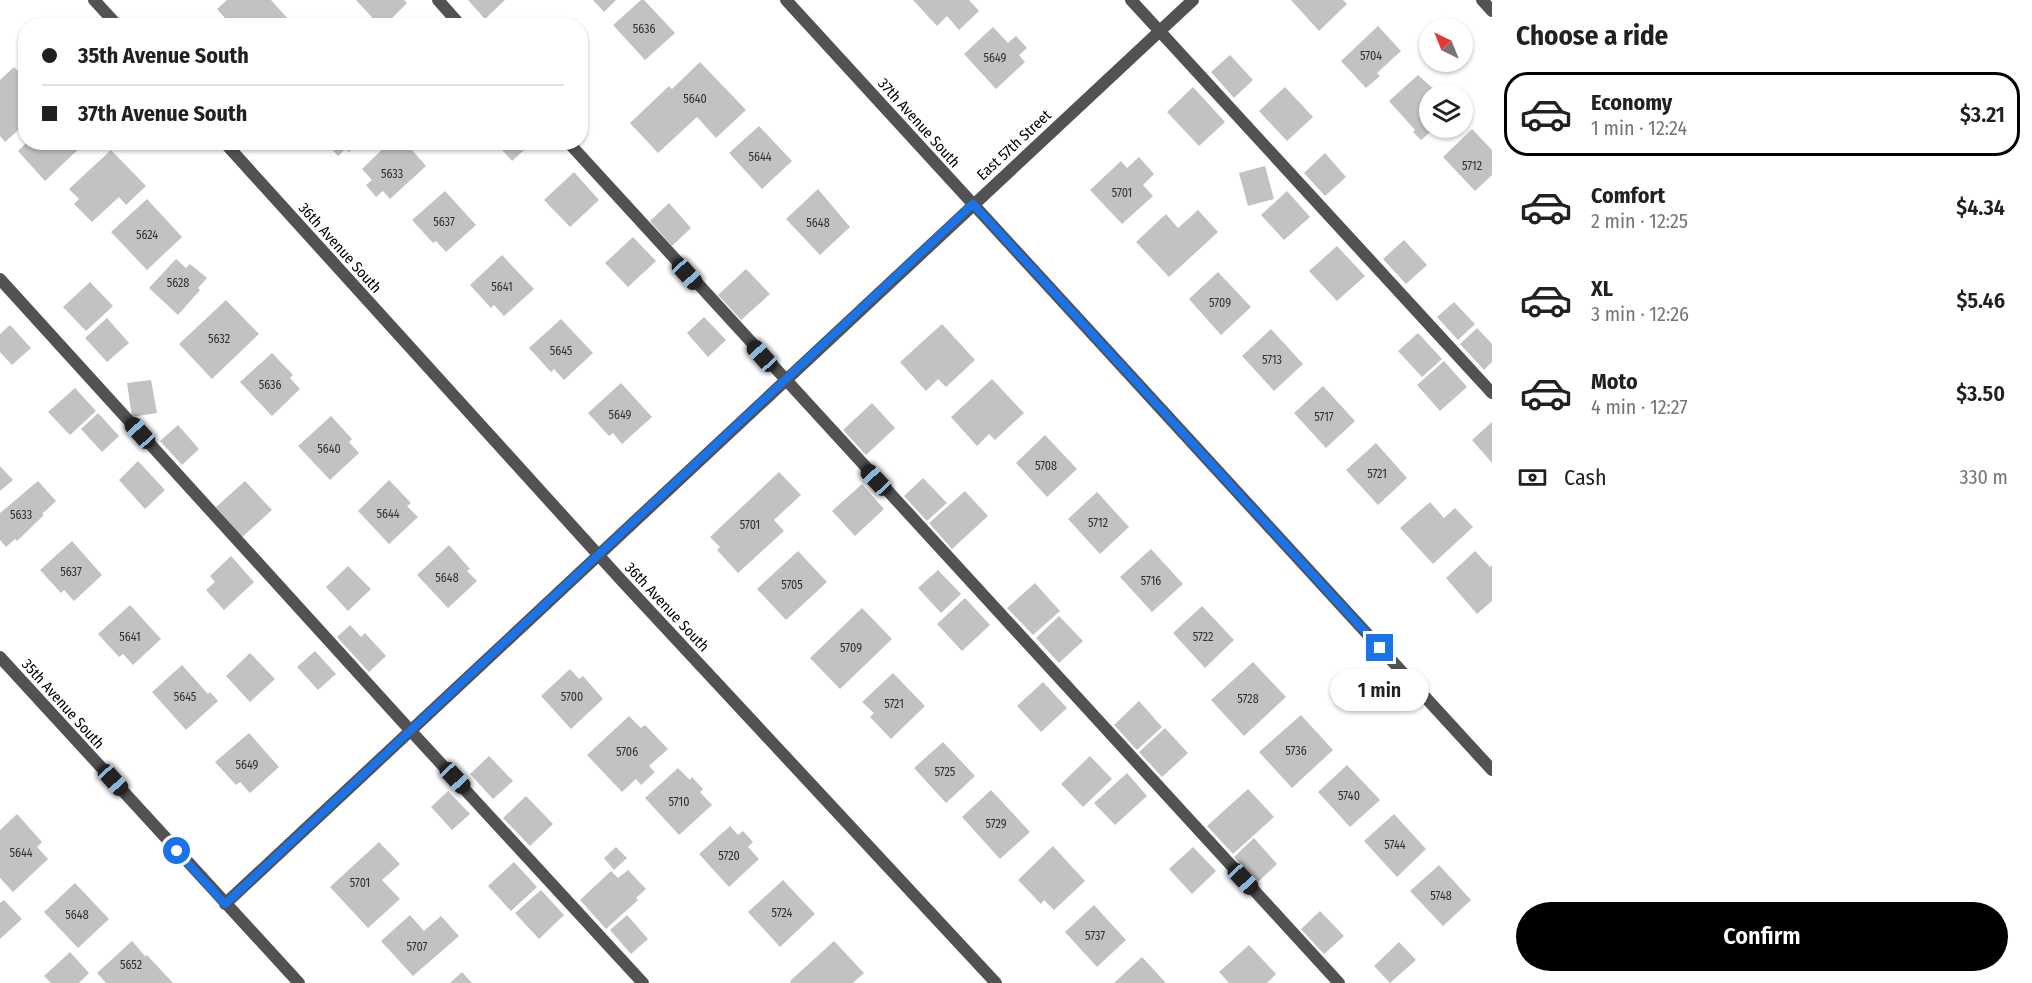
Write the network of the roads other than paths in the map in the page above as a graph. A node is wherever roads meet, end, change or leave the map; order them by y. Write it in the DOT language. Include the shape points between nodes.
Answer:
graph roads {
  1 [pos="94,0"];
  2 [pos="438,0"];
  3 [pos="786,0"];
  4 [pos="1131,0"];
  5 [pos="1194,0"];
  6 [pos="1482,0"];
  7 [pos="1492,11"];
  8 [pos="111,18"];
  9 [pos="454,18"];
  10 [pos="1160,32"];
  11 [pos="231,150"];
  12 [pos="575,150"];
  13 [pos="973,204"];
  14 [pos="0,279"];
  15 [pos="785,381"];
  16 [pos="1492,393"];
  17 [pos="599,555"];
  18 [pos="0,657"];
  19 [pos="410,730"];
  20 [pos="1492,770"];
  21 [pos="225,904"];
  22 [pos="298,983"];
  23 [pos="643,983"];
  24 [pos="996,983"];
  25 [pos="1339,983"];
  1 -- 8 [label="street"];
  2 -- 9 [label="street"];
  3 -- 13 [label="street, 37th Avenue South"];
  4 -- 10 [label="street"];
  5 -- 10 [label="street, East 57th Street"];
  6 -- 7 [label="street"];
  10 -- 13 [label="street, East 57th Street"];
  10 -- 16 [label="street"];
  11 -- 17 [label="street, 36th Avenue South"];
  12 -- 15 [label="street"];
  13 -- 15 [label="street, East 57th Street"];
  13 -- 20 [label="street, 37th Avenue South"];
  14 -- 19 [label="street"];
  15 -- 17 [label="street, East 57th Street"];
  15 -- 25 [label="street"];
  17 -- 19 [label="street, East 57th Street"];
  17 -- 24 [label="street, 36th Avenue South"];
  18 -- 21 [label="street, 35th Avenue South"];
  19 -- 21 [label="street, East 57th Street"];
  19 -- 23 [label="street"];
  21 -- 22 [label="street, 35th Avenue South"];
}
